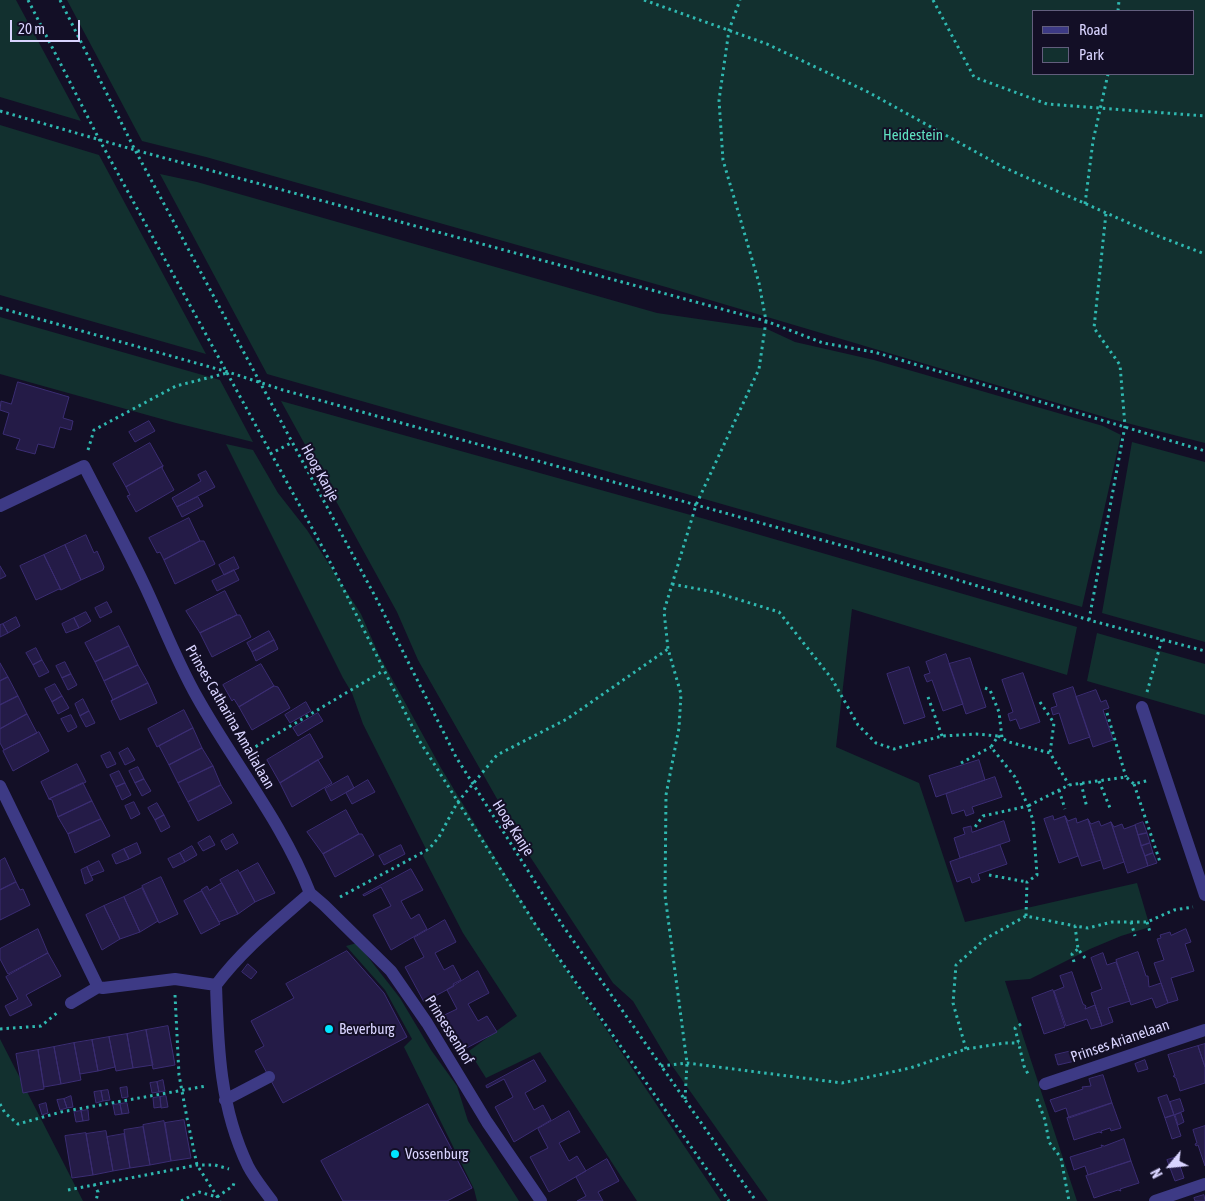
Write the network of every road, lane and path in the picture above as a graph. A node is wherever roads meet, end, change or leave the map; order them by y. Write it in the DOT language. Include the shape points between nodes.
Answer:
graph roads {
  1 [pos="28,0"];
  2 [pos="60,0"];
  3 [pos="644,0"];
  4 [pos="740,0"];
  5 [pos="933,0"];
  6 [pos="729,30"];
  7 [pos="1108,75"];
  8 [pos="1101,108"];
  9 [pos="0,111"];
  10 [pos="1205,116"];
  11 [pos="99,139"];
  12 [pos="135,150"];
  13 [pos="1085,204"];
  14 [pos="1106,213"];
  15 [pos="1205,254"];
  16 [pos="0,308"];
  17 [pos="766,321"];
  18 [pos="228,372"];
  19 [pos="259,382"];
  20 [pos="1124,426"];
  21 [pos="291,443"];
  22 [pos="1205,451"];
  23 [pos="270,454"];
  24 [pos="84,466"];
  25 [pos="696,505"];
  26 [pos="0,506"];
  27 [pos="672,584"];
  28 [pos="1089,620"];
  29 [pos="1162,639"];
  30 [pos="668,649"];
  31 [pos="1205,651"];
  32 [pos="383,671"];
  33 [pos="984,688"];
  34 [pos="928,697"];
  35 [pos="1040,702"];
  36 [pos="1142,707"];
  37 [pos="1107,714"];
  38 [pos="942,736"];
  39 [pos="998,736"];
  40 [pos="1002,738"];
  41 [pos="992,746"];
  42 [pos="1050,753"];
  43 [pos="234,760"];
  44 [pos="961,763"];
  45 [pos="1165,776"];
  46 [pos="1126,777"];
  47 [pos="1099,780"];
  48 [pos="1081,783"];
  49 [pos="1134,784"];
  50 [pos="473,785"];
  51 [pos="1069,785"];
  52 [pos="0,786"];
  53 [pos="1059,790"];
  54 [pos="457,803"];
  55 [pos="1028,806"];
  56 [pos="1087,808"];
  57 [pos="1110,808"];
  58 [pos="1065,809"];
  59 [pos="975,827"];
  60 [pos="1160,862"];
  61 [pos="989,876"];
  62 [pos="1027,882"];
  63 [pos="310,893"];
  64 [pos="1205,895"];
  65 [pos="324,905"];
  66 [pos="1197,906"];
  67 [pos="1026,916"];
  68 [pos="1131,922"];
  69 [pos="1147,922"];
  70 [pos="1075,926"];
  71 [pos="1150,932"];
  72 [pos="1135,936"];
  73 [pos="1078,949"];
  74 [pos="1085,958"];
  75 [pos="1074,962"];
  76 [pos="175,979"];
  77 [pos="216,985"];
  78 [pos="98,987"];
  79 [pos="71,1003"];
  80 [pos="1021,1024"];
  81 [pos="0,1029"];
  82 [pos="1205,1030"];
  83 [pos="1019,1043"];
  84 [pos="966,1050"];
  85 [pos="687,1063"];
  86 [pos="661,1066"];
  87 [pos="269,1078"];
  88 [pos="1032,1080"];
  89 [pos="222,1084"];
  90 [pos="1045,1084"];
  91 [pos="181,1089"];
  92 [pos="1036,1096"];
  93 [pos="225,1100"];
  94 [pos="685,1101"];
  95 [pos="0,1104"];
  96 [pos="197,1165"];
  97 [pos="244,1169"];
  98 [pos="94,1184"];
  99 [pos="1205,1184"];
  100 [pos="68,1190"];
  101 [pos="217,1197"];
  102 [pos="96,1201"];
  103 [pos="181,1201"];
  104 [pos="220,1201"];
  105 [pos="272,1201"];
  106 [pos="541,1201"];
  107 [pos="729,1201"];
  108 [pos="756,1201"];
  109 [pos="1069,1201"];
  110 [pos="1155,1201"];
  1 -- 11 [label="path"];
  2 -- 12 [label="path, Hoog Kanje"];
  3 -- 6 [label="path"];
  4 -- 6 [label="path"];
  5 -- 8 [label="path" via="974,77 1047,104"];
  6 -- 13 [label="path" via="767,44 868,92 1003,167"];
  6 -- 17 [label="path" via="719,100 723,160"];
  7 -- 8 [label="path"];
  8 -- 10 [label="path"];
  8 -- 13 [label="path"];
  9 -- 11 [label="path"];
  11 -- 12 [label="path"];
  11 -- 18 [label="path"];
  12 -- 17 [label="path"];
  12 -- 19 [label="path, Hoog Kanje"];
  13 -- 14 [label="path"];
  14 -- 15 [label="path"];
  14 -- 20 [label="path" via="1094,328 1120,365"];
  16 -- 18 [label="path"];
  17 -- 20 [label="path" via="823,344 874,352"];
  17 -- 25 [label="path" via="759,369"];
  18 -- 19 [label="path"];
  18 -- 23 [label="path"];
  18 -- 24 [label="path" via="176,386 94,430"];
  19 -- 21 [label="path, Hoog Kanje"];
  19 -- 25 [label="path"];
  20 -- 22 [label="path"];
  20 -- 28 [label="path"];
  21 -- 23 [label="path"];
  21 -- 50 [label="path, Hoog Kanje"];
  23 -- 32 [label="path" via="324,550"];
  24 -- 26 [label="street"];
  24 -- 43 [label="street, Prinses Catharina Amalialaan" via="144,584 169,643"];
  25 -- 27 [label="path"];
  25 -- 28 [label="path" via="876,555"];
  27 -- 30 [label="path" via="664,611"];
  27 -- 38 [label="path" via="714,592 779,612 832,679 858,725 876,743 894,749"];
  28 -- 29 [label="path"];
  29 -- 31 [label="path"];
  29 -- 36 [label="path"];
  30 -- 50 [label="path" via="567,719 496,756"];
  30 -- 85 [label="path" via="681,694 679,728 666,795 664,895"];
  32 -- 43 [label="path"];
  32 -- 54 [label="path"];
  33 -- 40 [label="path" via="990,690 999,712"];
  34 -- 38 [label="path"];
  35 -- 42 [label="path" via="1054,723"];
  36 -- 45 [label="street"];
  37 -- 46 [label="path"];
  38 -- 39 [label="path"];
  39 -- 40 [label="path"];
  39 -- 41 [label="path"];
  40 -- 42 [label="path"];
  41 -- 44 [label="path"];
  41 -- 55 [label="path" via="1015,778"];
  42 -- 51 [label="path"];
  43 -- 63 [label="street, Prinses Catharina Amalialaan" via="279,832"];
  45 -- 49 [label="path"];
  45 -- 64 [label="street"];
  46 -- 47 [label="path"];
  46 -- 49 [label="path"];
  47 -- 48 [label="path"];
  47 -- 57 [label="path"];
  48 -- 51 [label="path"];
  48 -- 56 [label="path"];
  49 -- 60 [label="path"];
  50 -- 54 [label="path"];
  50 -- 86 [label="path, Hoog Kanje" via="563,926"];
  51 -- 53 [label="path"];
  52 -- 78 [label="street"];
  53 -- 55 [label="path"];
  53 -- 58 [label="path"];
  54 -- 65 [label="path" via="429,849"];
  54 -- 107 [label="path" via="535,924"];
  55 -- 59 [label="path" via="983,816"];
  55 -- 62 [label="path" via="1033,820 1037,875"];
  61 -- 62 [label="path"];
  62 -- 67 [label="path"];
  63 -- 65 [label="street, Prinsessenhof"];
  63 -- 77 [label="street" via="251,944"];
  65 -- 106 [label="street, Prinsessenhof" via="391,972 428,1023 487,1122"];
  66 -- 69 [label="path" via="1174,910"];
  67 -- 70 [label="path"];
  67 -- 84 [label="path" via="985,939 956,965 953,1003"];
  68 -- 69 [label="path"];
  68 -- 70 [label="path" via="1112,922 1088,928"];
  68 -- 72 [label="path"];
  69 -- 71 [label="path"];
  70 -- 73 [label="path"];
  73 -- 74 [label="path"];
  73 -- 75 [label="path" via="1072,954"];
  76 -- 77 [label="street"];
  76 -- 78 [label="street"];
  76 -- 91 [label="path" via="174,1016"];
  77 -- 89 [label="street"];
  78 -- 79 [label="street"];
  79 -- 81 [label="path" via="41,1026"];
  80 -- 83 [label="path" via="1015,1028"];
  82 -- 90 [label="street, Prinses Arianelaan"];
  83 -- 84 [label="path"];
  83 -- 88 [label="path" via="1024,1066"];
  84 -- 85 [label="path" via="910,1068 842,1083"];
  85 -- 86 [label="path"];
  85 -- 94 [label="path"];
  86 -- 94 [label="path, Hoog Kanje"];
  87 -- 93 [label="street"];
  89 -- 91 [label="path"];
  89 -- 93 [label="street"];
  91 -- 95 [label="path" via="61,1112 18,1124"];
  91 -- 96 [label="path"];
  92 -- 109 [label="path" via="1049,1142 1061,1158"];
  93 -- 97 [label="street"];
  94 -- 108 [label="path, Hoog Kanje"];
  96 -- 97 [label="path"];
  96 -- 98 [label="path"];
  96 -- 101 [label="path"];
  97 -- 101 [label="path" via="233,1186"];
  97 -- 105 [label="street"];
  98 -- 100 [label="path"];
  98 -- 102 [label="path" via="98,1192"];
  99 -- 110 [label="street"];
  101 -- 103 [label="path" via="199,1192"];
  101 -- 104 [label="path"];
}
